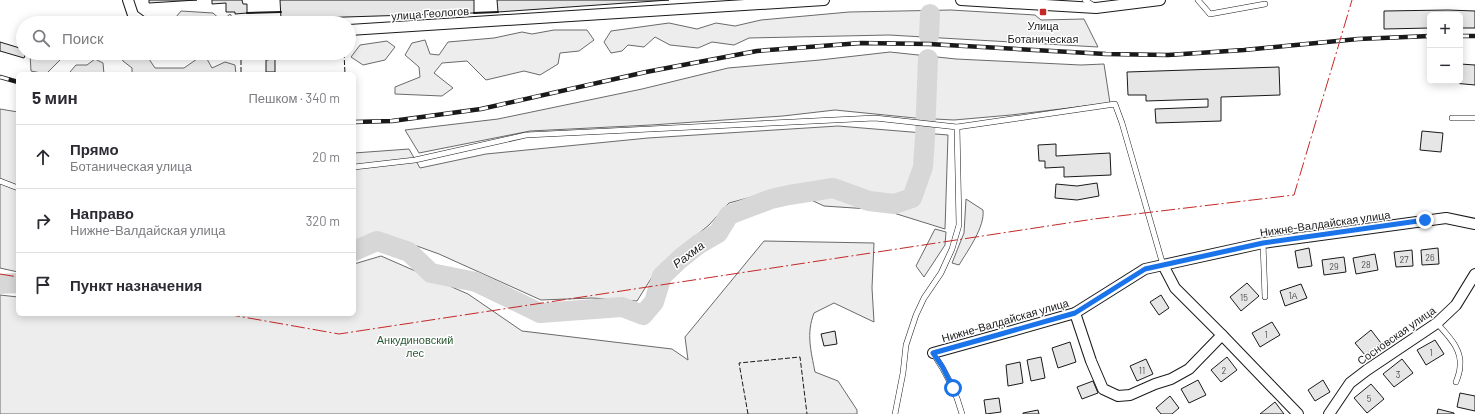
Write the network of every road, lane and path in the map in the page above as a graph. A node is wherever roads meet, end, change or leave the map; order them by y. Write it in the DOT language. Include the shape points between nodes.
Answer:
graph roads {
  1 [pos="128,0"];
  2 [pos="824,0"];
  3 [pos="961,0"];
  4 [pos="1085,0"];
  5 [pos="1160,0"];
  6 [pos="1198,0"];
  7 [pos="1109,3"];
  8 [pos="1265,4"];
  9 [pos="1096,8"];
  10 [pos="134,16"];
  11 [pos="356,30"];
  12 [pos="1452,118"];
  13 [pos="1475,118"];
  14 [pos="957,127"];
  15 [pos="356,167"];
  16 [pos="0,181"];
  17 [pos="16,187"];
  18 [pos="1475,224"];
  19 [pos="1263,243"];
  20 [pos="1163,265"];
  21 [pos="1475,274"];
  22 [pos="1265,297"];
  23 [pos="1075,313"];
  24 [pos="1436,323"];
  25 [pos="1222,335"];
  26 [pos="933,353"];
  27 [pos="1456,382"];
  28 [pos="895,414"];
  29 [pos="962,414"];
  30 [pos="1298,414"];
  31 [pos="1329,414"];
  1 -- 10 [label="street"];
  2 -- 11 [label="street, улица Геологов"];
  3 -- 9 [label="street"];
  4 -- 9 [label="lane"];
  5 -- 7 [label="street"];
  6 -- 8 [label="lane" via="1210,14"];
  7 -- 9 [label="street"];
  12 -- 13 [label="lane"];
  14 -- 15 [label="lane" via="875,118 526,135 415,160"];
  14 -- 20 [label="lane" via="1115,104"];
  14 -- 28 [label="lane" via="959,225 950,255 916,315 906,345"];
  16 -- 17 [label="lane"];
  18 -- 19 [label="street, Нижне-Валдайская улица" via="1446,218"];
  19 -- 20 [label="street, Нижне-Валдайская улица"];
  19 -- 22 [label="lane"];
  20 -- 23 [label="street, Нижне-Валдайская улица" via="1145,269"];
  20 -- 25 [label="street" via="1175,288"];
  21 -- 24 [label="street, Сосновская улица" via="1456,305"];
  23 -- 25 [label="street" via="1103,389 1118,396 1130,395 1189,369"];
  23 -- 26 [label="street, Нижне-Валдайская улица"];
  24 -- 27 [label="lane" via="1454,342 1459,355 1460,366"];
  24 -- 31 [label="street, Сосновская улица" via="1350,383"];
  25 -- 30 [label="street"];
  26 -- 29 [label="lane" via="953,388"];
}
